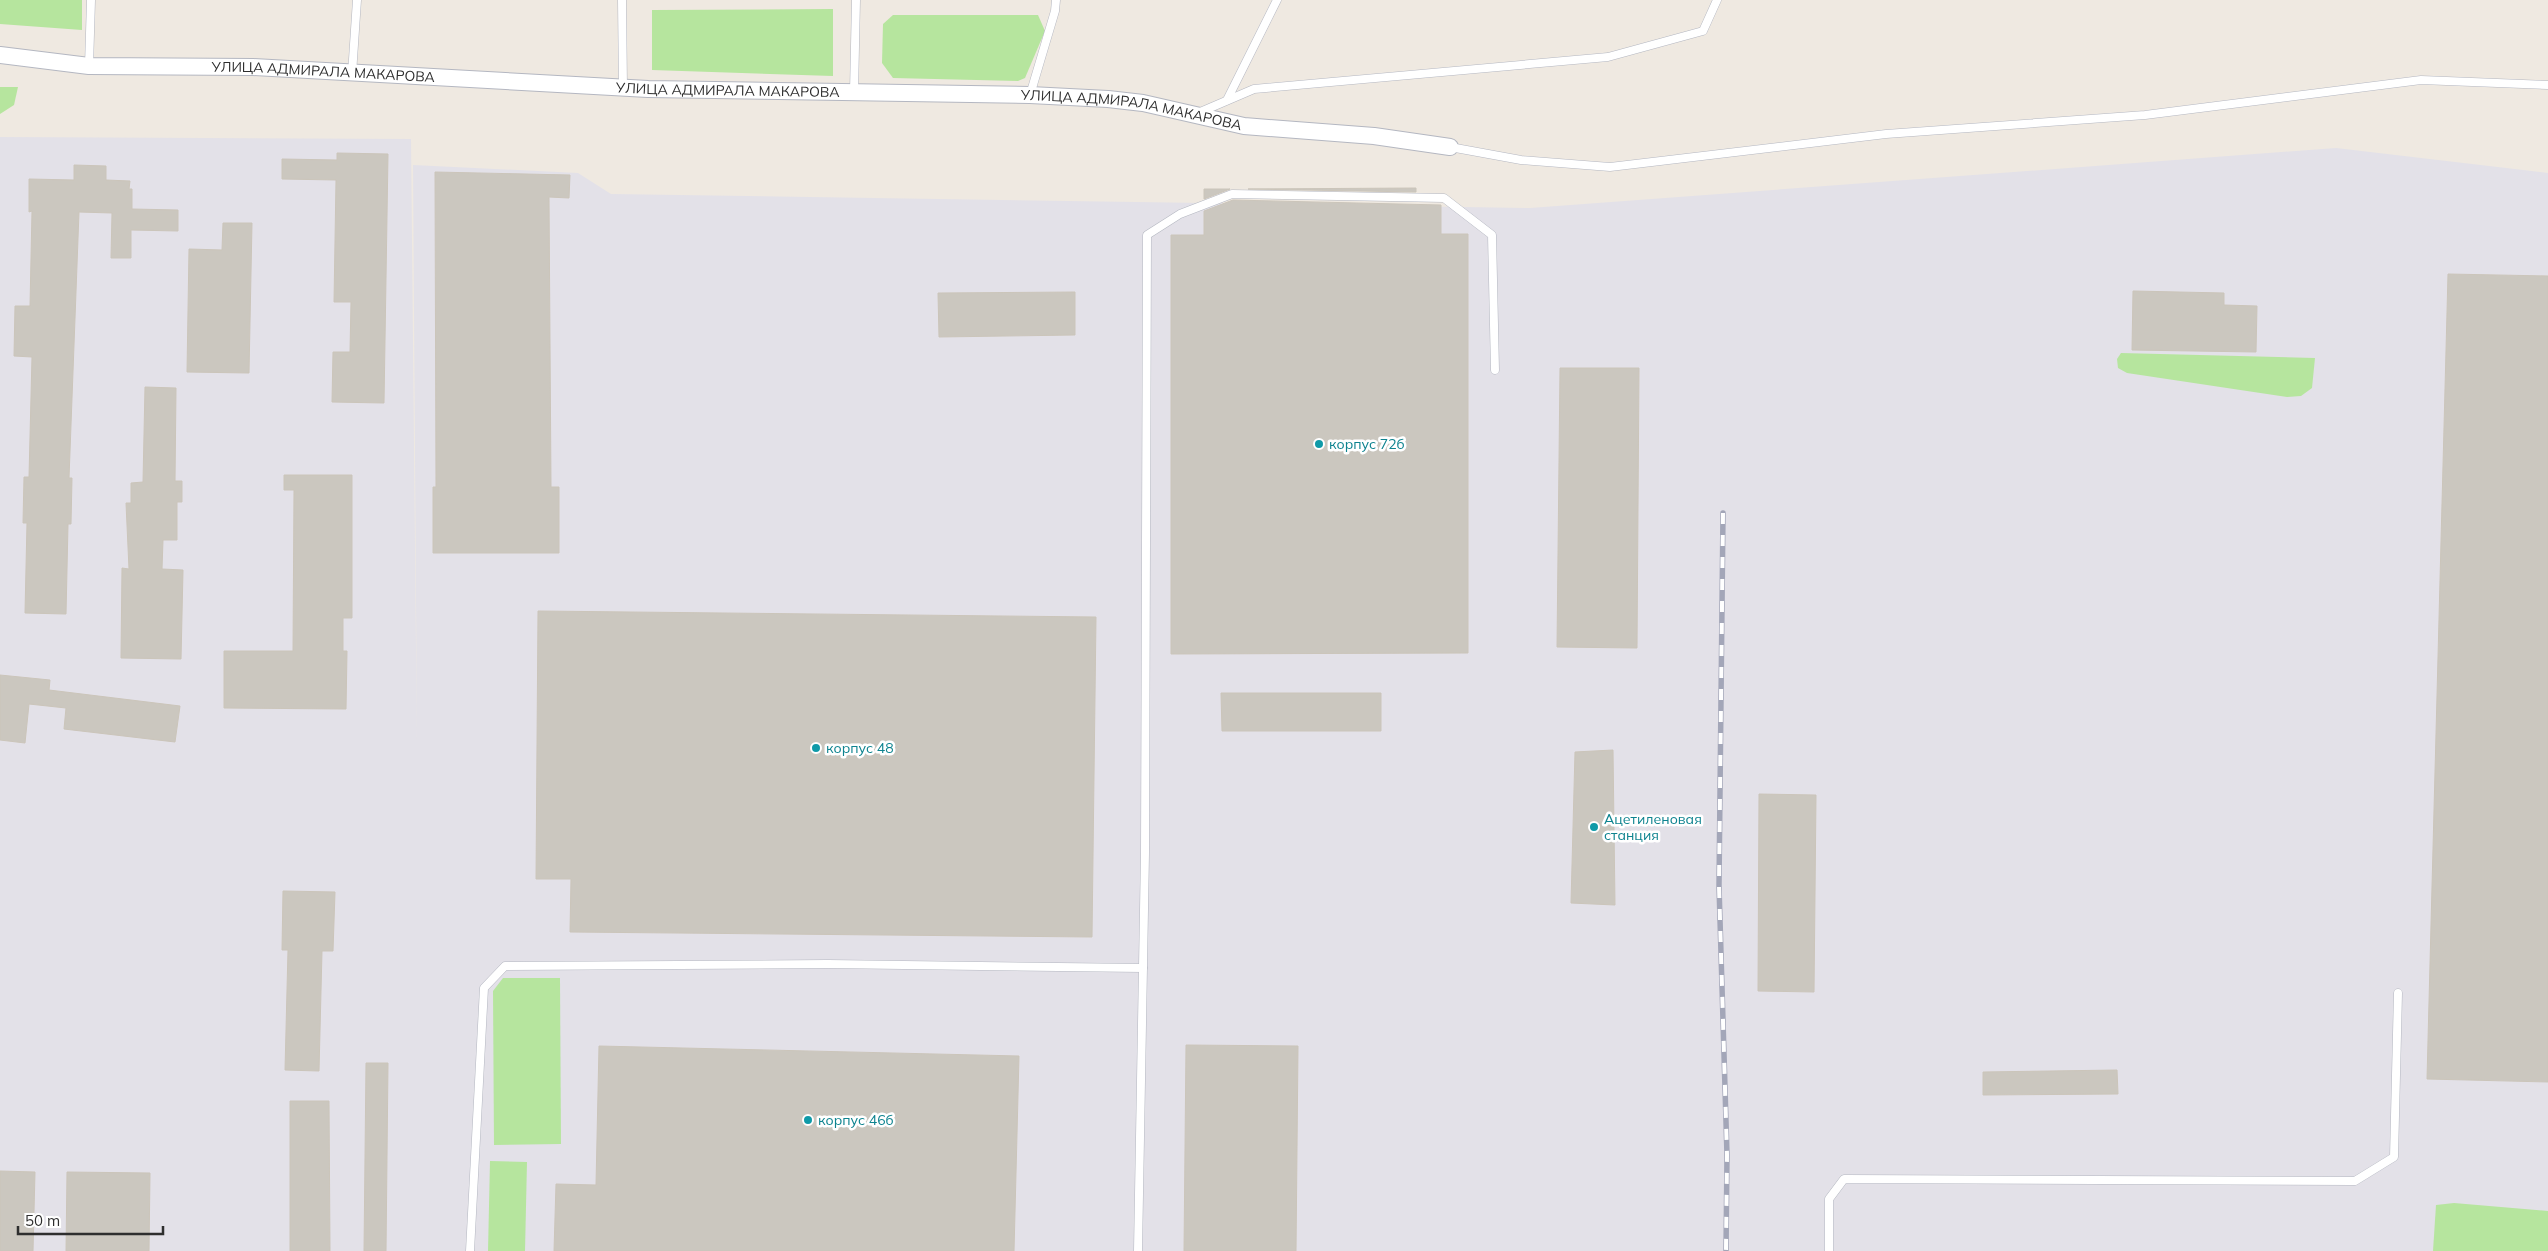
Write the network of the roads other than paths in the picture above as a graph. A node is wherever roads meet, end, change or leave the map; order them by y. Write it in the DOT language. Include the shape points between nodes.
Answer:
graph roads {
  1 [pos="91,0"];
  2 [pos="357,0"];
  3 [pos="622,0"];
  4 [pos="856,0"];
  5 [pos="1056,0"];
  6 [pos="1277,0"];
  7 [pos="1717,0"];
  8 [pos="1,56"];
  9 [pos="89,66"];
  10 [pos="352,74"];
  11 [pos="2548,85"];
  12 [pos="623,88"];
  13 [pos="854,92"];
  14 [pos="1030,95"];
  15 [pos="1227,100"];
  16 [pos="1194,115"];
  17 [pos="1450,147"];
  18 [pos="1495,370"];
  19 [pos="1143,968"];
  20 [pos="2398,993"];
  21 [pos="470,1251"];
  22 [pos="1138,1251"];
  23 [pos="1829,1251"];
  1 -- 9 [label="lane"];
  2 -- 10 [label="lane"];
  3 -- 12 [label="lane"];
  4 -- 13 [label="lane"];
  5 -- 14 [label="lane" via="1056,11"];
  6 -- 15 [label="lane"];
  7 -- 15 [label="lane" via="1703,31 1608,57 1254,88"];
  8 -- 9 [label="street, УЛИЦА АДМИРАЛА МАКАРОВА"];
  9 -- 10 [label="street, УЛИЦА АДМИРАЛА МАКАРОВА" via="253,67"];
  10 -- 12 [label="street, УЛИЦА АДМИРАЛА МАКАРОВА"];
  11 -- 17 [label="lane" via="2421,80 2145,115 1886,134 1610,167 1521,160"];
  12 -- 13 [label="street, УЛИЦА АДМИРАЛА МАКАРОВА"];
  13 -- 14 [label="street, УЛИЦА АДМИРАЛА МАКАРОВА"];
  14 -- 16 [label="street, УЛИЦА АДМИРАЛА МАКАРОВА" via="1126,101"];
  15 -- 16 [label="lane"];
  16 -- 17 [label="street, УЛИЦА АДМИРАЛА МАКАРОВА" via="1244,126 1374,136"];
  18 -- 19 [label="lane" via="1492,235 1444,198 1232,194 1180,214 1147,235"];
  19 -- 21 [label="lane" via="828,964 505,966 484,988"];
  19 -- 22 [label="lane"];
  20 -- 23 [label="lane" via="2394,1157 2355,1181 1844,1179 1829,1199"];
}
